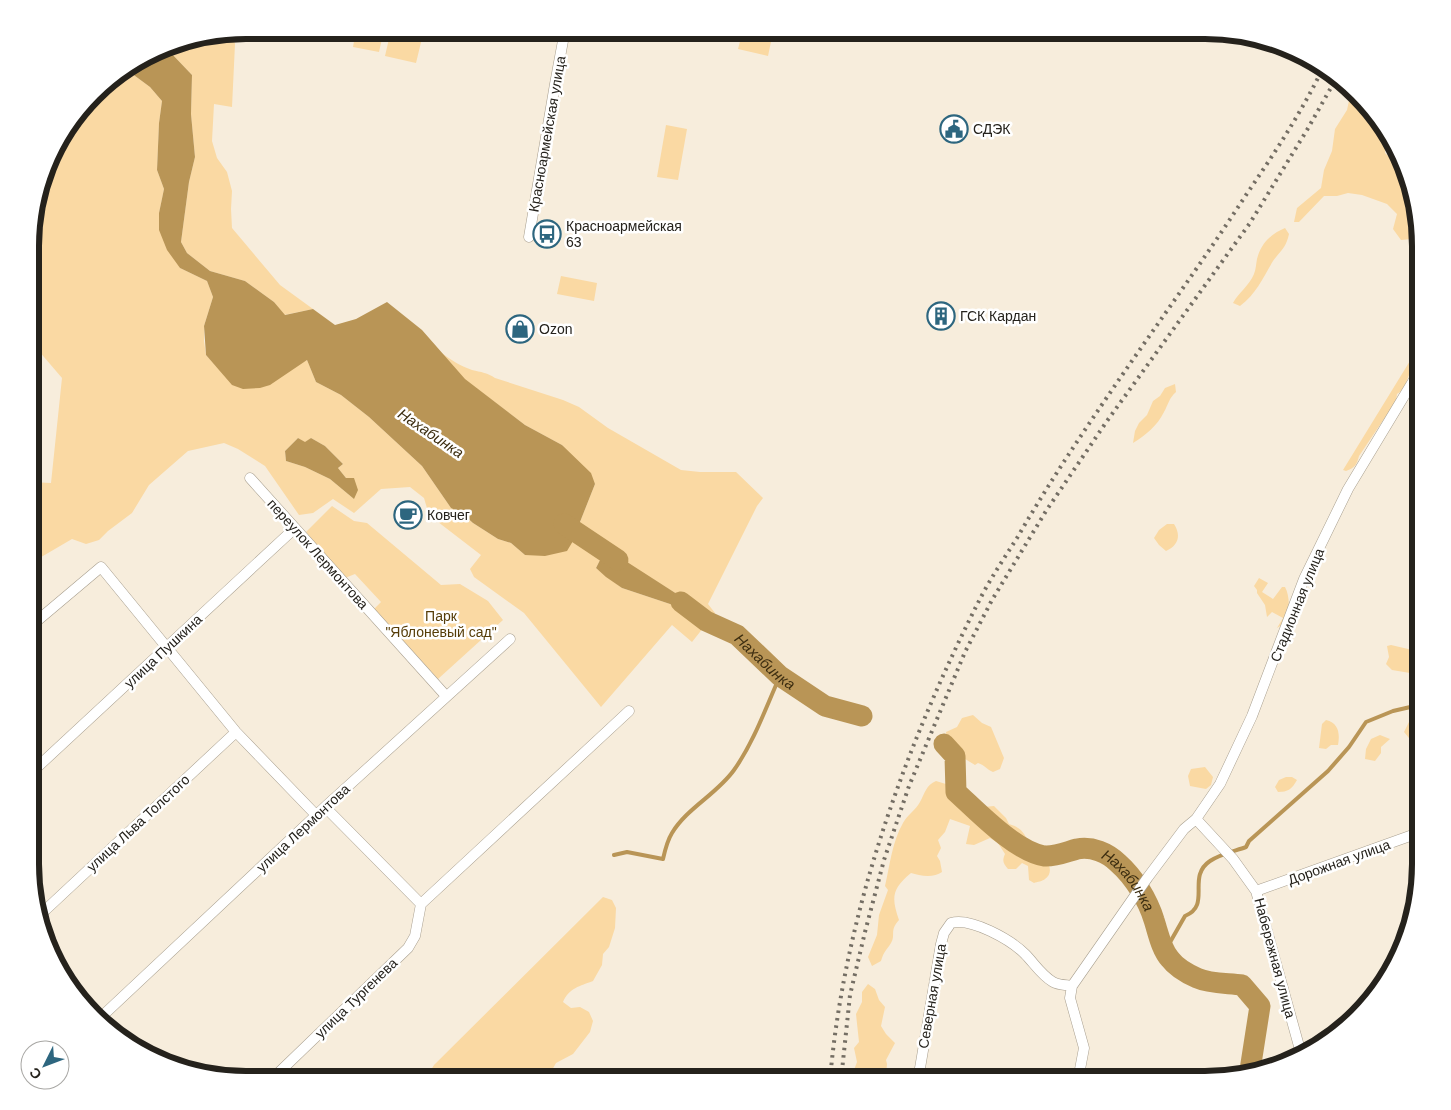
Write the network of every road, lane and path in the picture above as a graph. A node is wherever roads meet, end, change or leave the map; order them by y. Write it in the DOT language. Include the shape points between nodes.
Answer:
graph roads {
  1 [pos="563,39"];
  2 [pos="529,237"];
  3 [pos="1412,383"];
  4 [pos="250,478"];
  5 [pos="295,528"];
  6 [pos="39,619"];
  7 [pos="510,640"];
  8 [pos="166,648"];
  9 [pos="446,696"];
  10 [pos="629,711"];
  11 [pos="236,732"];
  12 [pos="39,766"];
  13 [pos="324,807"];
  14 [pos="316,816"];
  15 [pos="1196,820"];
  16 [pos="1412,835"];
  17 [pos="1256,891"];
  18 [pos="422,904"];
  19 [pos="44,911"];
  20 [pos="1072,986"];
  21 [pos="103,1015"];
  22 [pos="1300,1049"];
  23 [pos="280,1071"];
  24 [pos="920,1071"];
  25 [pos="1080,1071"];
  1 -- 2 [label="street, Красноармейская улица"];
  3 -- 15 [label="street, Стадионная улица" via="1348,489 1304,579 1268,677 1232,760"];
  4 -- 5 [label="street, переулок Лермонтова"];
  5 -- 8 [label="street, улица Пушкина"];
  5 -- 9 [label="street, переулок Лермонтова"];
  6 -- 8 [label="street" via="101,567"];
  7 -- 9 [label="street, улица Лермонтова"];
  8 -- 11 [label="street"];
  8 -- 12 [label="street, улица Пушкина"];
  9 -- 13 [label="street, улица Лермонтова"];
  10 -- 18 [label="street"];
  11 -- 14 [label="street"];
  11 -- 19 [label="street, улица Льва Толстого"];
  13 -- 14 [label="street, улица Лермонтова"];
  13 -- 18 [label="street"];
  14 -- 21 [label="street, улица Лермонтова"];
  15 -- 17 [label="street, Набережная улица" via="1233,859"];
  15 -- 20 [label="street, Стадионная улица" via="1184,829 1148,877"];
  16 -- 17 [label="street, Дорожная улица"];
  17 -- 22 [label="street, Набережная улица"];
  18 -- 23 [label="street, улица Тургенева" via="415,936 408,948"];
  20 -- 24 [label="street, Северная улица" via="1054,982 1008,940 983,928 951,923 941,944"];
  20 -- 25 [label="street" via="1070,998 1084,1048"];
}
